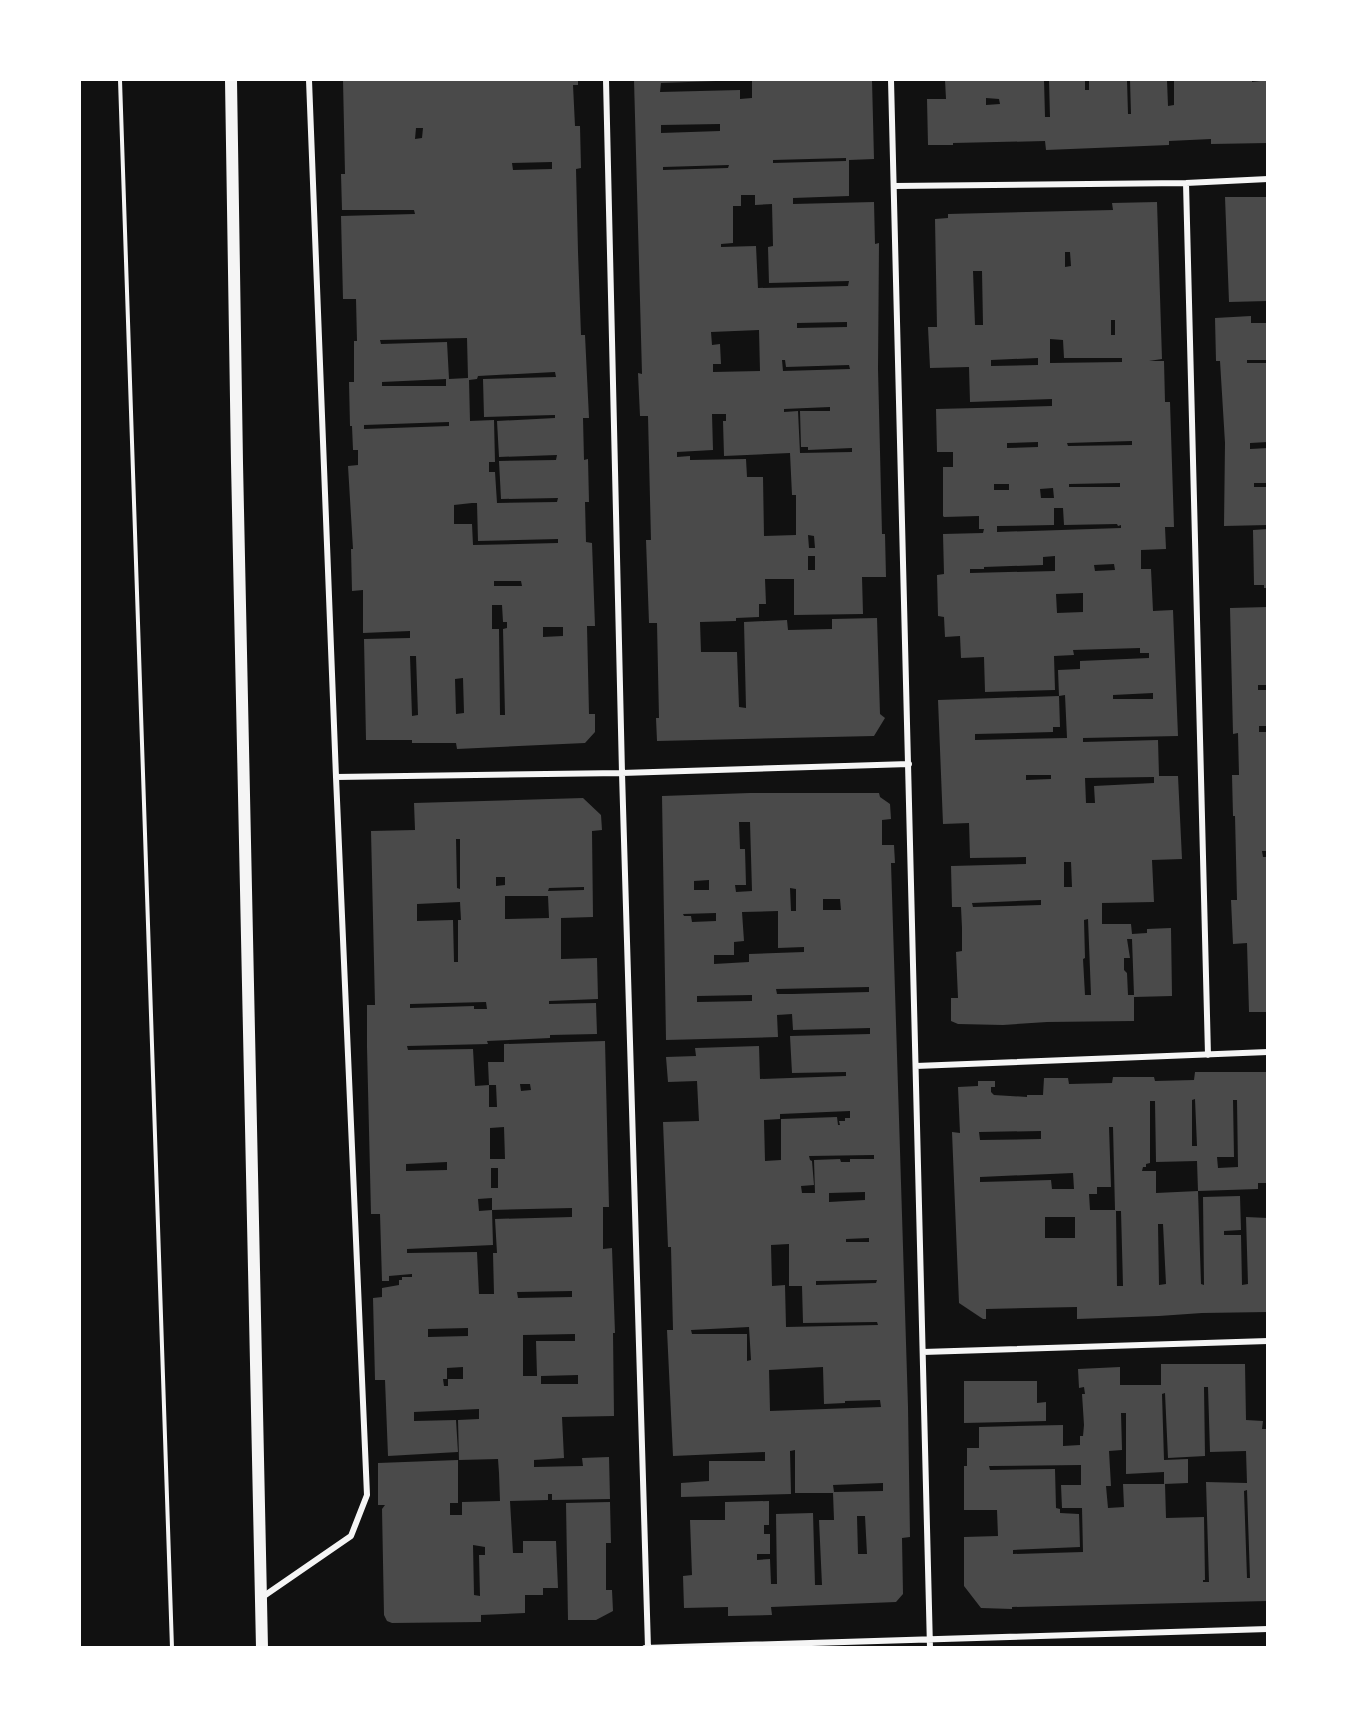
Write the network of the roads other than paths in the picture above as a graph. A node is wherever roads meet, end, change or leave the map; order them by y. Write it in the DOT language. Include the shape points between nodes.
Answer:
graph roads {
  1 [pos="231,80"];
  2 [pos="309,80"];
  3 [pos="606,80"];
  4 [pos="891,80"];
  5 [pos="1268,179"];
  6 [pos="1186,183"];
  7 [pos="894,186"];
  8 [pos="909,764"];
  9 [pos="622,773"];
  10 [pos="336,777"];
  11 [pos="1268,1052"];
  12 [pos="1208,1055"];
  13 [pos="916,1066"];
  14 [pos="1268,1341"];
  15 [pos="923,1352"];
  16 [pos="260,1599"];
  17 [pos="1268,1629"];
  18 [pos="930,1639"];
  19 [pos="262,1647"];
  20 [pos="646,1647"];
  21 [pos="930,1647"];
  1 -- 16 [label="main road"];
  2 -- 10 [label="street"];
  3 -- 9 [label="street"];
  4 -- 7 [label="street"];
  5 -- 6 [label="street"];
  6 -- 7 [label="street"];
  6 -- 12 [label="street"];
  7 -- 8 [label="street"];
  8 -- 9 [label="street"];
  8 -- 13 [label="street"];
  9 -- 10 [label="street"];
  9 -- 20 [label="street"];
  10 -- 16 [label="street" via="368,1495 351,1536"];
  11 -- 12 [label="street"];
  12 -- 13 [label="street"];
  13 -- 15 [label="street"];
  14 -- 15 [label="street"];
  15 -- 18 [label="street"];
  16 -- 19 [label="main road"];
  17 -- 18 [label="street"];
  18 -- 20 [label="street"];
  18 -- 21 [label="street"];
}
